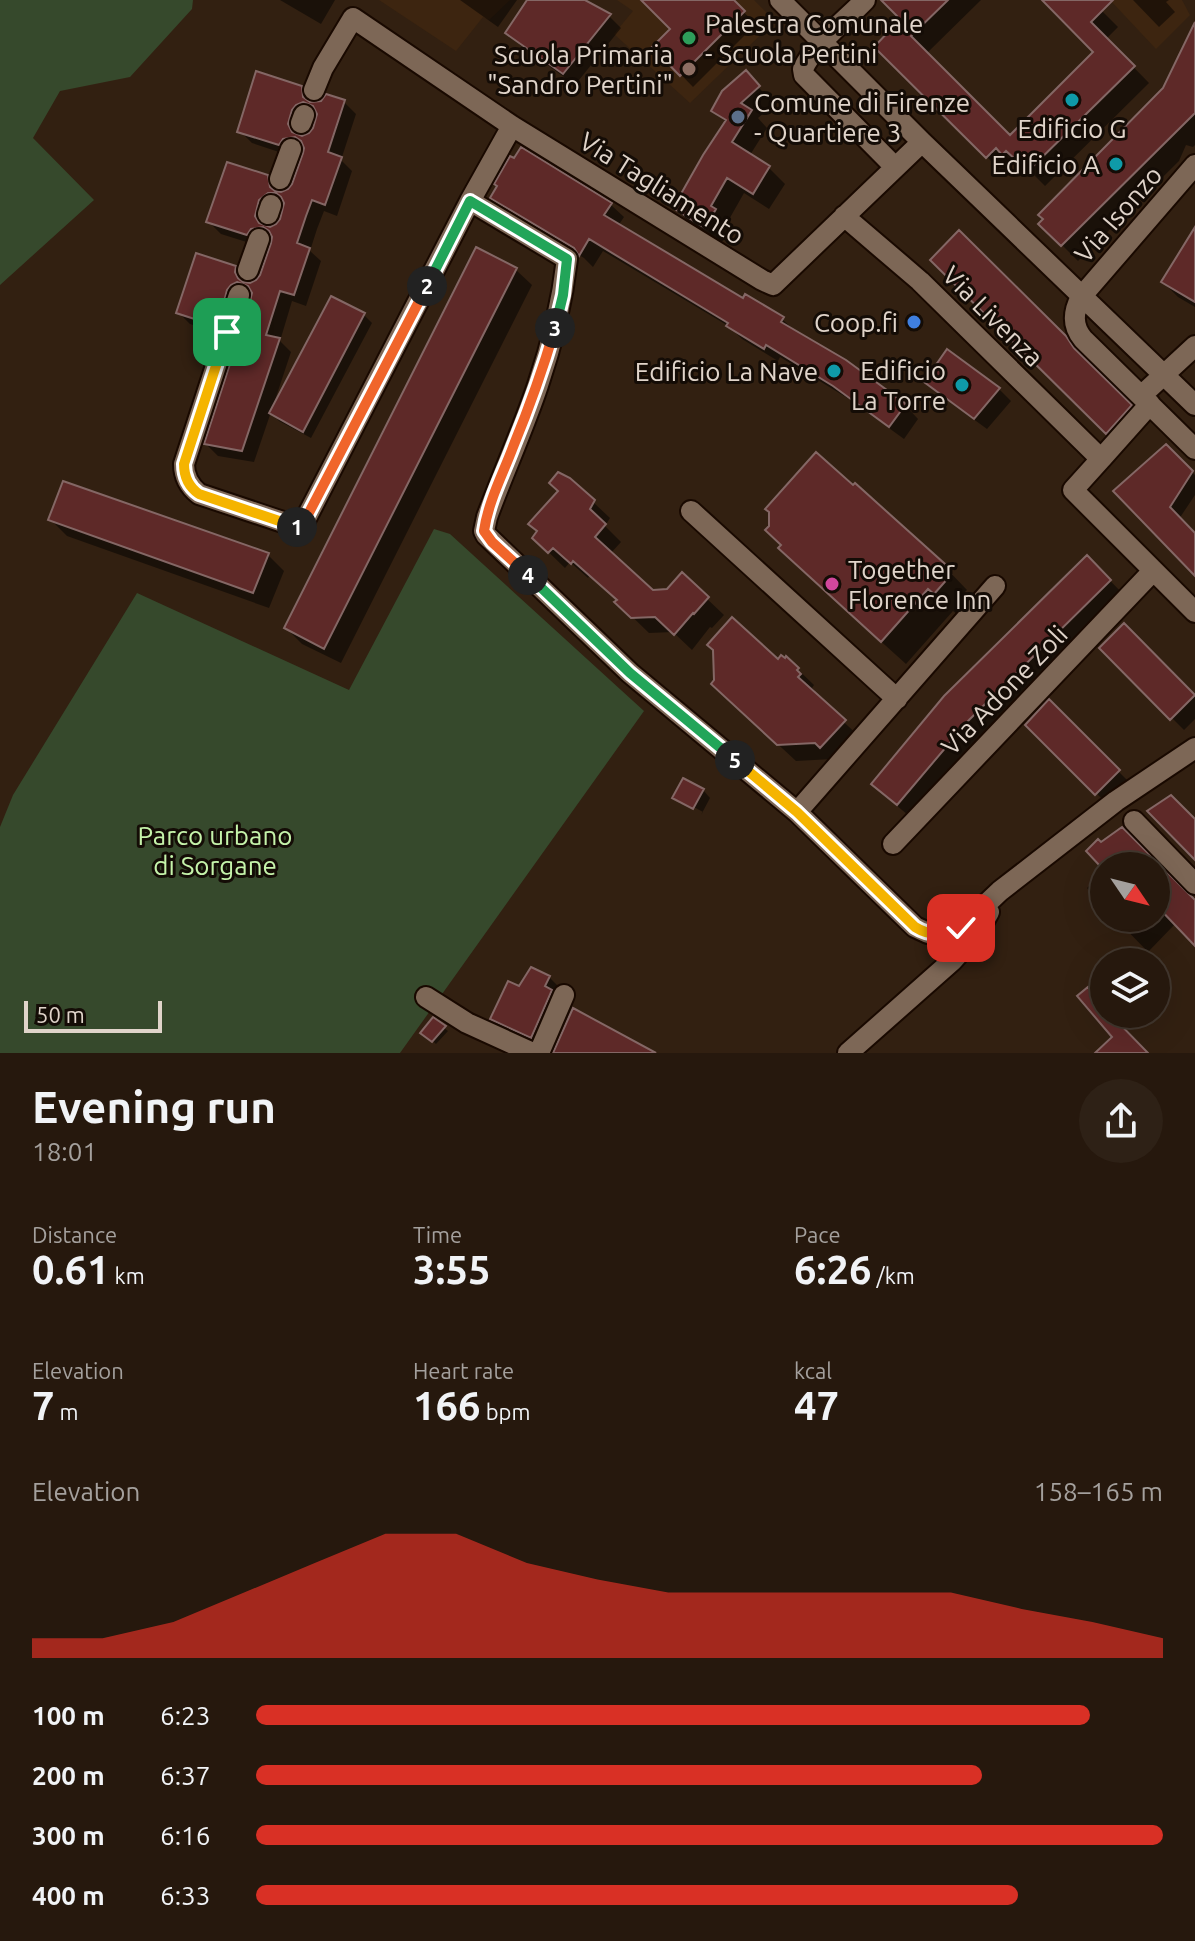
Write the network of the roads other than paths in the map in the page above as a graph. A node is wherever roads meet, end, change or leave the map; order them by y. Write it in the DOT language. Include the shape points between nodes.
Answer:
graph roads {
  1 [pos="780,0"];
  2 [pos="865,0"];
  3 [pos="823,42"];
  4 [pos="314,90"];
  5 [pos="512,126"];
  6 [pos="922,142"];
  7 [pos="291,149"];
  8 [pos="1195,165"];
  9 [pos="895,167"];
  10 [pos="280,179"];
  11 [pos="470,201"];
  12 [pos="844,216"];
  13 [pos="259,239"];
  14 [pos="248,270"];
  15 [pos="1081,297"];
  16 [pos="227,332"];
  17 [pos="1195,346"];
  18 [pos="1165,375"];
  19 [pos="1146,400"];
  20 [pos="1195,405"];
  21 [pos="1195,449"];
  22 [pos="1101,459"];
  23 [pos="691,511"];
  24 [pos="1153,571"];
  25 [pos="995,586"];
  26 [pos="1195,612"];
  27 [pos="897,699"];
  28 [pos="1195,748"];
  29 [pos="797,812"];
  30 [pos="1134,821"];
  31 [pos="893,844"];
  32 [pos="1195,884"];
  33 [pos="1000,891"];
  34 [pos="564,995"];
  35 [pos="426,997"];
  36 [pos="536,1053"];
  37 [pos="848,1053"];
  1 -- 3 [label="street"];
  2 -- 3 [label="street"];
  3 -- 6 [label="street"];
  3 -- 9 [label="street" via="805,64 804,75"];
  4 -- 5 [label="street, Via Tagliamento" via="353,18"];
  5 -- 11 [label="street"];
  5 -- 12 [label="street, Via Tagliamento" via="773,285"];
  6 -- 9 [label="street, Via Tagliamento"];
  6 -- 15 [label="street"];
  7 -- 10 [label="street"];
  8 -- 15 [label="street, Via Isonzo"];
  9 -- 12 [label="street, Via Tagliamento"];
  11 -- 16 [label="street" via="301,528 199,494 186,478 184,464"];
  11 -- 29 [label="street" via="567,259 563,295 538,386 487,517 486,535 630,673"];
  12 -- 22 [label="street, Via Livenza" via="920,281"];
  13 -- 14 [label="street"];
  15 -- 18 [label="street"];
  15 -- 19 [label="street" via="1075,312 1077,331"];
  17 -- 18 [label="street"];
  18 -- 19 [label="street"];
  18 -- 20 [label="street"];
  19 -- 21 [label="street"];
  19 -- 22 [label="street"];
  22 -- 24 [label="street" via="1073,490"];
  23 -- 27 [label="street"];
  24 -- 26 [label="street"];
  24 -- 31 [label="street, Via Adone Zoli"];
  25 -- 27 [label="street"];
  27 -- 29 [label="street"];
  28 -- 33 [label="street"];
  29 -- 33 [label="street" via="920,931 952,933"];
  30 -- 32 [label="street"];
  33 -- 37 [label="street" via="962,951"];
  34 -- 36 [label="street"];
  35 -- 36 [label="street" via="467,1023"];
}
